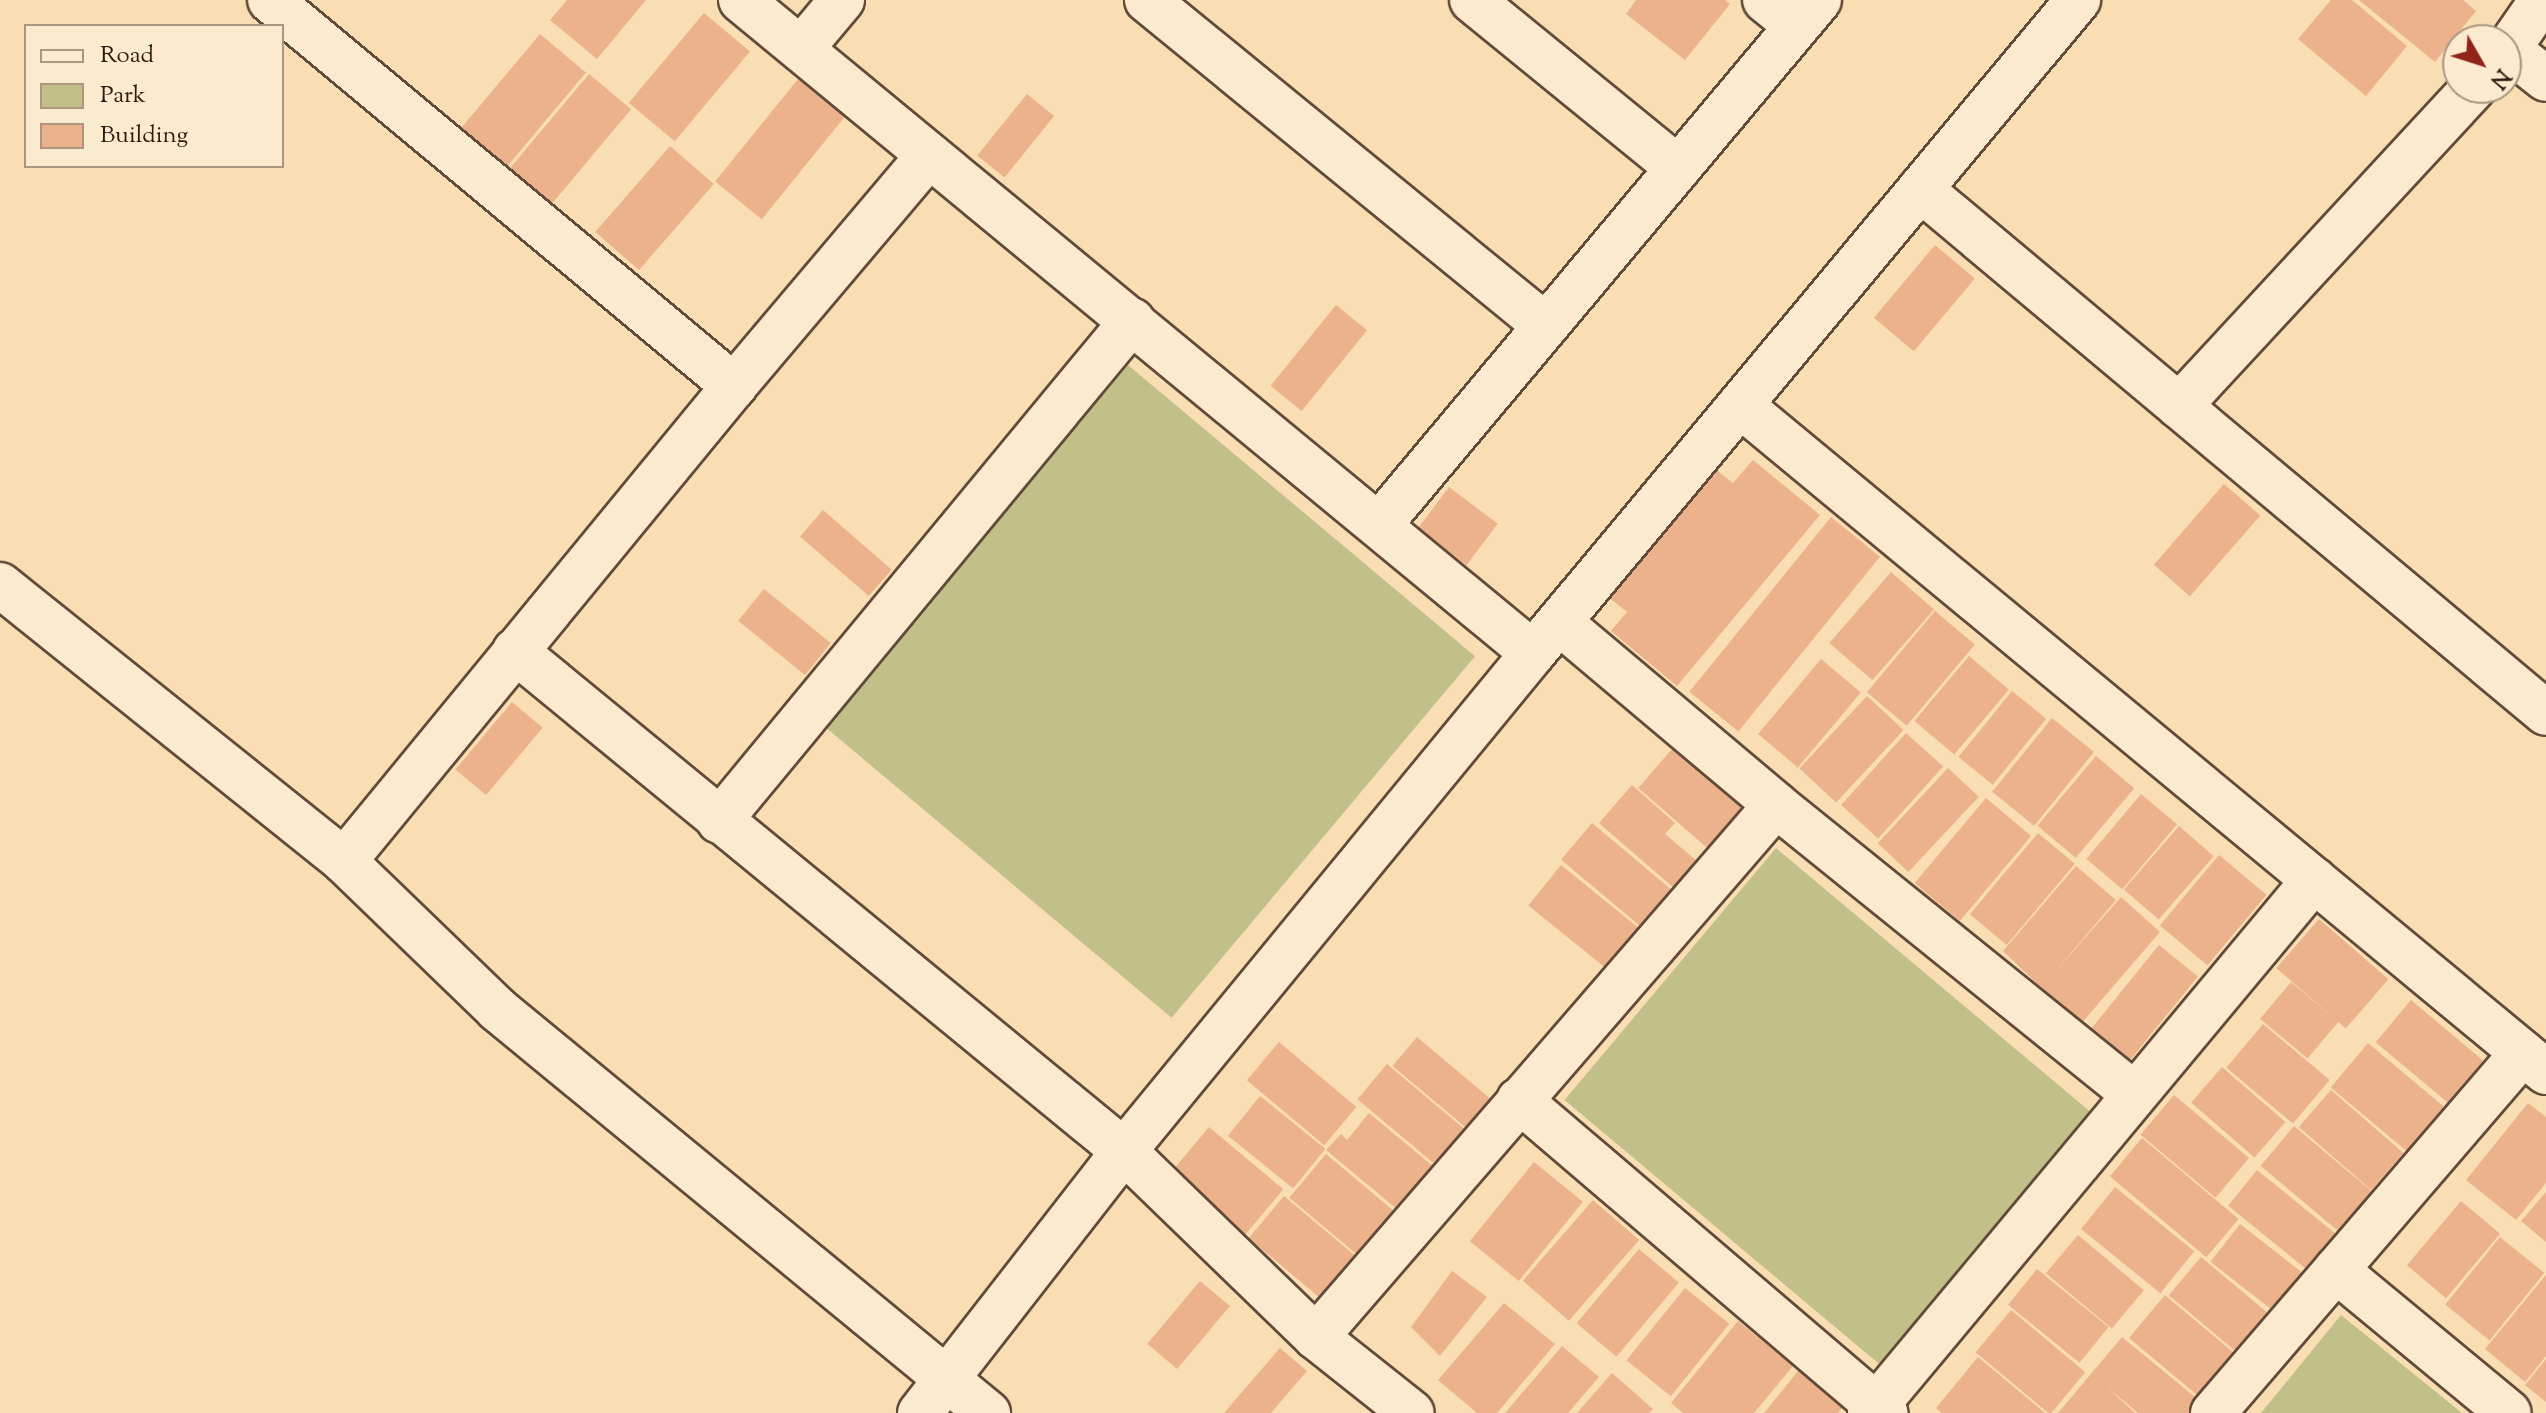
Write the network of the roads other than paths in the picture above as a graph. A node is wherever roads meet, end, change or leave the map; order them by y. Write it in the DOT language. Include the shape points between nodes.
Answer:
graph roads {
  1 [pos="270,0"];
  2 [pos="741,0"];
  3 [pos="842,0"];
  4 [pos="1147,0"];
  5 [pos="1472,0"];
  6 [pos="2078,0"];
  7 [pos="2542,0"];
  8 [pos="1793,9"];
  9 [pos="2522,29"];
  10 [pos="801,49"];
  11 [pos="2522,61"];
  12 [pos="2546,79"];
  13 [pos="2458,104"];
  14 [pos="929,155"];
  15 [pos="1678,168"];
  16 [pos="1920,189"];
  17 [pos="1132,321"];
  18 [pos="1546,326"];
  19 [pos="734,386"];
  20 [pos="1740,405"];
  21 [pos="2179,406"];
  22 [pos="1379,525"];
  23 [pos="0,585"];
  24 [pos="1546,637"];
  25 [pos="515,651"];
  26 [pos="2546,713"];
  27 [pos="1776,805"];
  28 [pos="719,821"];
  29 [pos="344,861"];
  30 [pos="2314,880"];
  31 [pos="2535,1063"];
  32 [pos="2133,1093"];
  33 [pos="1519,1100"];
  34 [pos="1124,1151"];
  35 [pos="2336,1270"];
  36 [pos="1316,1337"];
  37 [pos="949,1379"];
  38 [pos="1878,1410"];
  39 [pos="920,1413"];
  40 [pos="988,1413"];
  41 [pos="1412,1413"];
  42 [pos="2213,1413"];
  43 [pos="2509,1413"];
  1 -- 19 [label="street"];
  2 -- 10 [label="street"];
  3 -- 10 [label="street"];
  4 -- 18 [label="street"];
  5 -- 15 [label="street"];
  6 -- 16 [label="street"];
  7 -- 9 [label="street"];
  8 -- 15 [label="street"];
  10 -- 14 [label="street"];
  11 -- 12 [label="street"];
  13 -- 21 [label="street"];
  14 -- 17 [label="street"];
  14 -- 19 [label="street"];
  15 -- 18 [label="street"];
  16 -- 20 [label="street"];
  16 -- 21 [label="street"];
  17 -- 22 [label="street"];
  17 -- 28 [label="street"];
  18 -- 22 [label="street"];
  19 -- 25 [label="street"];
  20 -- 24 [label="street"];
  20 -- 30 [label="street"];
  21 -- 26 [label="street"];
  22 -- 24 [label="street"];
  23 -- 29 [label="street"];
  24 -- 27 [label="street"];
  24 -- 34 [label="street"];
  25 -- 28 [label="street"];
  25 -- 29 [label="street"];
  27 -- 32 [label="street"];
  27 -- 33 [label="street"];
  28 -- 34 [label="street"];
  29 -- 37 [label="street" via="497,1009"];
  30 -- 31 [label="street"];
  30 -- 32 [label="street"];
  31 -- 35 [label="street"];
  32 -- 38 [label="street"];
  33 -- 36 [label="street"];
  33 -- 38 [label="street"];
  34 -- 36 [label="street"];
  34 -- 37 [label="street"];
  35 -- 42 [label="street"];
  35 -- 43 [label="street"];
  36 -- 41 [label="street"];
  37 -- 39 [label="street"];
  37 -- 40 [label="street"];
}
